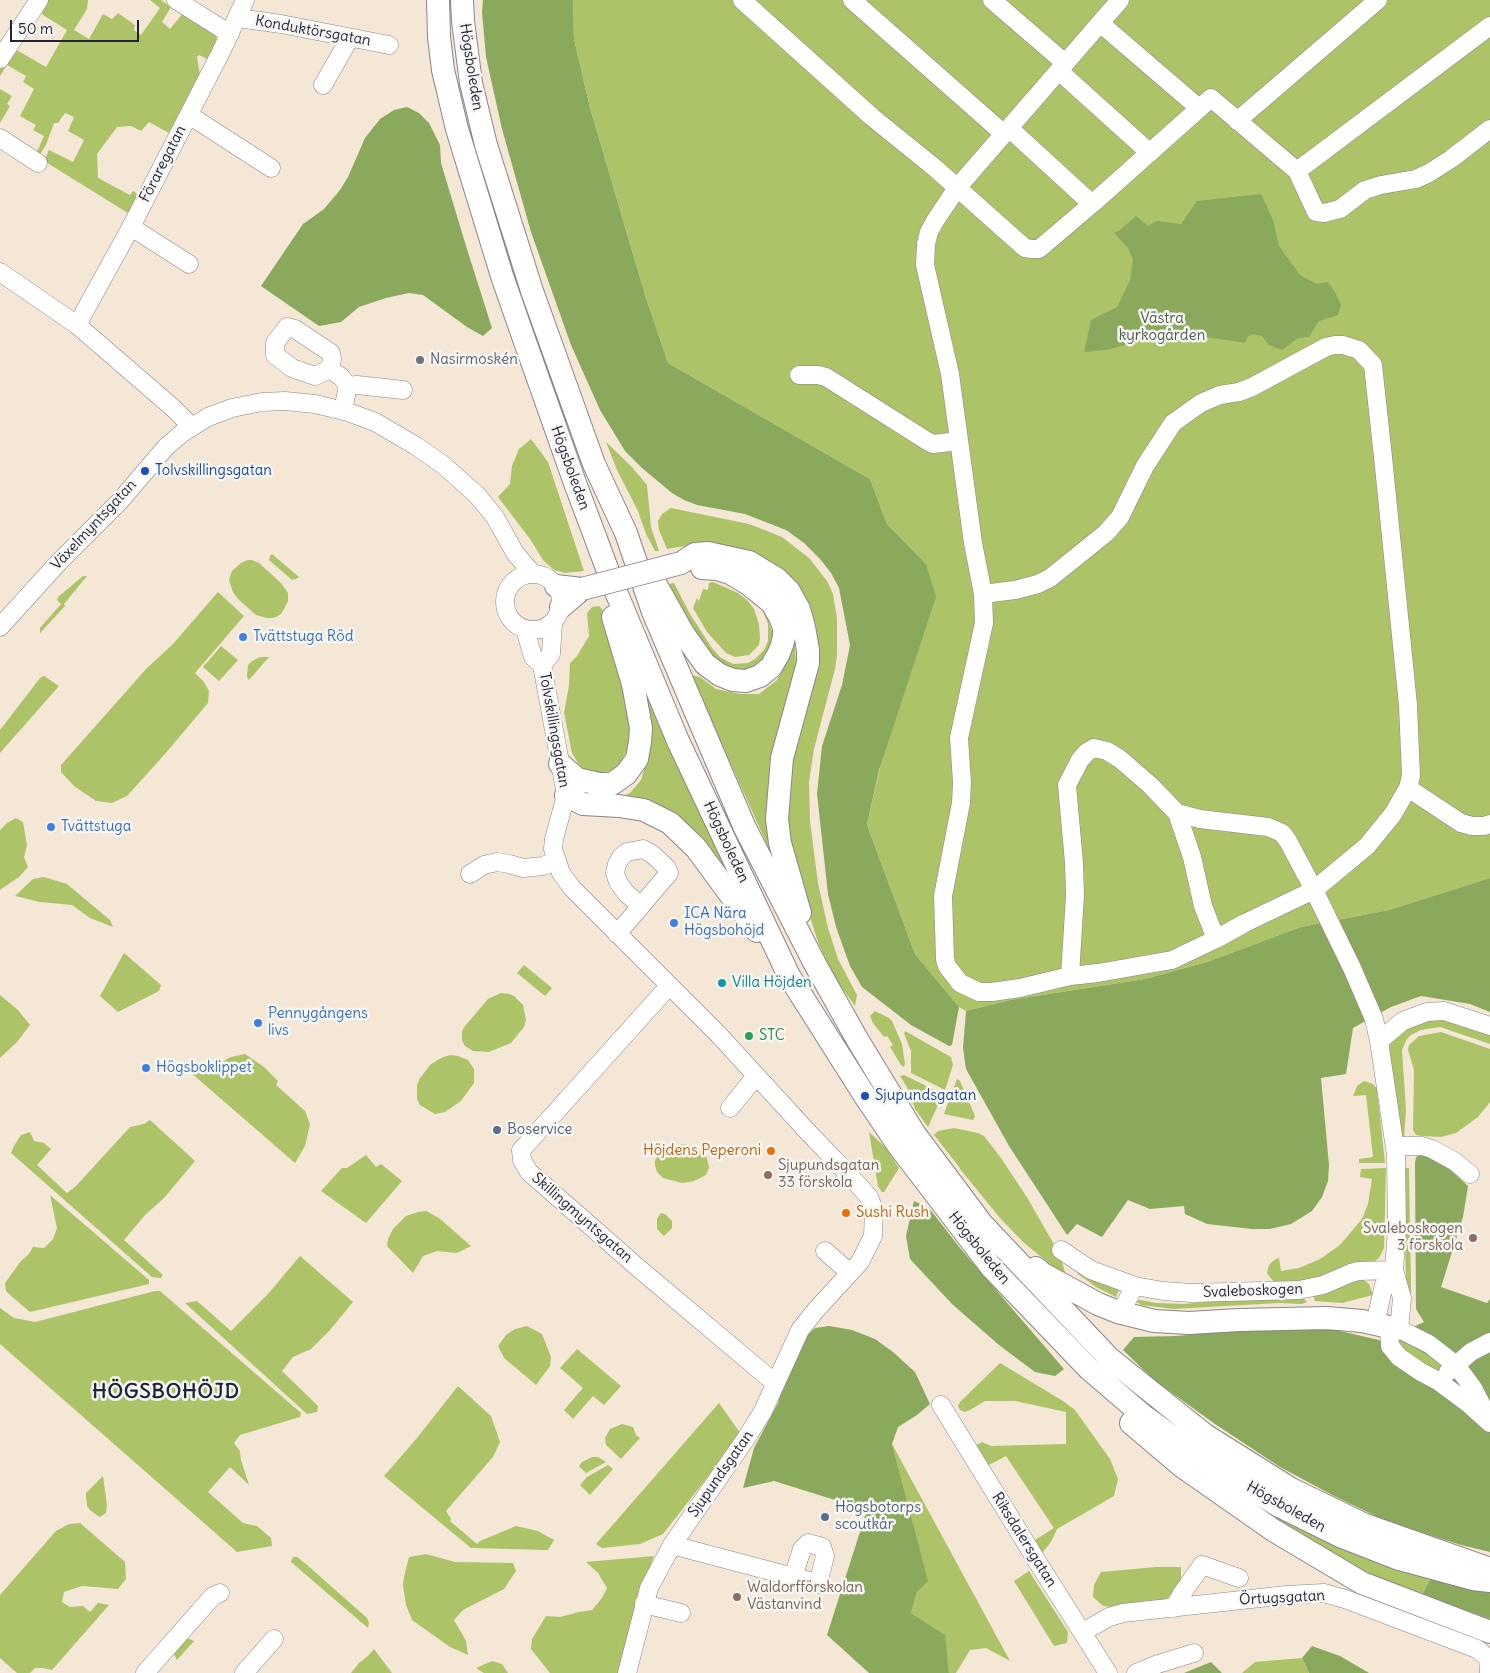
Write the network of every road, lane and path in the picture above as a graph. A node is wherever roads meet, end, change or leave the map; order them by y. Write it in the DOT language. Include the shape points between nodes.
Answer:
graph roads {
  1 [pos="39,0"];
  2 [pos="176,0"];
  3 [pos="245,0"];
  4 [pos="438,0"];
  5 [pos="462,0"];
  6 [pos="742,0"];
  7 [pos="852,0"];
  8 [pos="992,0"];
  9 [pos="1120,0"];
  10 [pos="1378,0"];
  11 [pos="238,18"];
  12 [pos="1100,23"];
  13 [pos="1490,26"];
  14 [pos="230,34"];
  15 [pos="350,38"];
  16 [pos="389,45"];
  17 [pos="0,59"];
  18 [pos="1062,67"];
  19 [pos="324,86"];
  20 [pos="1199,108"];
  21 [pos="189,114"];
  22 [pos="1237,120"];
  23 [pos="1490,129"];
  24 [pos="1006,131"];
  25 [pos="0,138"];
  26 [pos="1150,153"];
  27 [pos="38,163"];
  28 [pos="272,168"];
  29 [pos="1297,171"];
  30 [pos="957,188"];
  31 [pos="1092,204"];
  32 [pos="131,227"];
  33 [pos="189,264"];
  34 [pos="0,272"];
  35 [pos="77,325"];
  36 [pos="330,369"];
  37 [pos="799,375"];
  38 [pos="348,386"];
  39 [pos="403,390"];
  40 [pos="343,410"];
  41 [pos="192,427"];
  42 [pos="959,441"];
  43 [pos="626,532"];
  44 [pos="681,563"];
  45 [pos="525,577"];
  46 [pos="614,587"];
  47 [pos="983,594"];
  48 [pos="557,605"];
  49 [pos="0,628"];
  50 [pos="525,630"];
  51 [pos="542,665"];
  52 [pos="560,764"];
  53 [pos="1408,788"];
  54 [pos="566,794"];
  55 [pos="1177,812"];
  56 [pos="1490,824"];
  57 [pos="556,861"];
  58 [pos="470,874"];
  59 [pos="1314,890"];
  60 [pos="641,906"];
  61 [pos="617,934"];
  62 [pos="1216,939"];
  63 [pos="815,964"];
  64 [pos="789,976"];
  65 [pos="1070,976"];
  66 [pos="669,986"];
  67 [pos="1490,1026"];
  68 [pos="1379,1041"];
  69 [pos="756,1076"];
  70 [pos="730,1108"];
  71 [pos="1396,1146"];
  72 [pos="1470,1174"];
  73 [pos="982,1224"];
  74 [pos="1061,1250"];
  75 [pos="825,1251"];
  76 [pos="1394,1270"];
  77 [pos="850,1272"];
  78 [pos="1135,1286"];
  79 [pos="1118,1312"];
  80 [pos="1388,1327"];
  81 [pos="1490,1342"];
  82 [pos="1456,1365"];
  83 [pos="1089,1369"];
  84 [pos="1438,1380"];
  85 [pos="775,1383"];
  86 [pos="941,1405"];
  87 [pos="1490,1422"];
  88 [pos="672,1545"];
  89 [pos="1490,1569"];
  90 [pos="793,1577"];
  91 [pos="1239,1578"];
  92 [pos="1490,1581"];
  93 [pos="220,1593"];
  94 [pos="644,1604"];
  95 [pos="1174,1608"];
  96 [pos="681,1613"];
  97 [pos="1083,1632"];
  98 [pos="1490,1632"];
  99 [pos="274,1639"];
  100 [pos="1194,1653"];
  101 [pos="146,1673"];
  102 [pos="244,1673"];
  103 [pos="627,1673"];
  104 [pos="1108,1673"];
  105 [pos="1136,1673"];
  106 [pos="1489,1673"];
  1 -- 17 [label="street"];
  2 -- 14 [label="street"];
  3 -- 11 [label="street, Föraregatan"];
  4 -- 46 [label="main road, Högsboleden" via="443,70 460,138 502,276"];
  5 -- 43 [label="main road, Högsboleden" via="477,108 510,224 594,464"];
  6 -- 30 [label="street" via="872,117"];
  7 -- 24 [label="street"];
  8 -- 18 [label="street"];
  9 -- 12 [label="street"];
  10 -- 22 [label="street"];
  11 -- 14 [label="street, Föraregatan"];
  11 -- 15 [label="street, Konduktörsgatan"];
  12 -- 18 [label="street"];
  12 -- 20 [label="street"];
  13 -- 29 [label="street"];
  14 -- 21 [label="street, Föraregatan"];
  15 -- 16 [label="street, Konduktörsgatan"];
  15 -- 19 [label="street"];
  18 -- 24 [label="street"];
  18 -- 26 [label="street"];
  20 -- 22 [label="street" via="1211,98"];
  20 -- 26 [label="street"];
  21 -- 28 [label="street"];
  21 -- 32 [label="street, Föraregatan"];
  22 -- 29 [label="street"];
  23 -- 29 [label="street" via="1429,173 1365,190 1340,209 1324,213 1316,212"];
  24 -- 30 [label="street"];
  24 -- 31 [label="street"];
  25 -- 27 [label="street"];
  26 -- 31 [label="street"];
  30 -- 31 [label="street" via="1025,248 1032,250 1039,249"];
  30 -- 42 [label="street" via="929,232 925,264 950,374"];
  32 -- 33 [label="street"];
  32 -- 35 [label="street, Föraregatan"];
  34 -- 35 [label="street"];
  35 -- 41 [label="street"];
  36 -- 38 [label="street"];
  37 -- 42 [label="street" via="826,377 933,444"];
  38 -- 39 [label="street"];
  38 -- 40 [label="street"];
  40 -- 41 [label="street" via="300,402 262,402 232,408"];
  40 -- 45 [label="street" via="397,434 454,474 491,512"];
  41 -- 49 [label="street, Växelmyntsgatan" via="166,447 120,501"];
  42 -- 47 [label="street"];
  43 -- 44 [label="main road" via="683,633 706,664 733,680 754,679 765,672 780,653 784,637 784,628 772,603 730,573"];
  43 -- 63 [label="main road, Högsboleden" via="654,612 745,828"];
  44 -- 48 [label="main road, bridge" via="582,589"];
  44 -- 63 [label="main road" via="695,554 708,553 749,562 777,579 789,591 799,610 808,663 782,758 777,819 780,843"];
  45 -- 48 [label="street" via="546,577"];
  45 -- 50 [label="street, Tolvskillingsgatan" via="508,589 505,598 505,607 512,621"];
  46 -- 52 [label="main road" via="609,607 634,684 641,728 637,759 626,774 612,784 577,779"];
  46 -- 64 [label="main road, Högsboleden" via="678,741"];
  47 -- 53 [label="street" via="1038,584 1101,538 1120,517 1145,466 1173,423 1201,403 1239,392 1326,347 1343,345 1359,350 1372,365 1380,427 1408,706 1411,776"];
  47 -- 65 [label="street" via="984,623 959,738 961,803 944,896 945,959 960,983 979,992 1020,988"];
  48 -- 50 [label="street" via="544,629"];
  48 -- 51 [label="street, Tolvskillingsgatan" via="551,654"];
  50 -- 51 [label="street, Tolvskillingsgatan" via="533,657"];
  51 -- 52 [label="street, Tolvskillingsgatan"];
  52 -- 54 [label="street, Tolvskillingsgatan"];
  53 -- 56 [label="street" via="1461,822 1472,826"];
  53 -- 59 [label="street" via="1367,846"];
  54 -- 57 [label="street, Sjupundsgatan" via="554,839"];
  54 -- 64 [label="main road" via="583,804 644,810 670,824 696,848"];
  55 -- 59 [label="street" via="1200,819 1268,827 1282,833"];
  55 -- 62 [label="street" via="1203,906"];
  55 -- 65 [label="street" via="1107,750 1094,748 1074,768 1066,785 1075,895"];
  57 -- 58 [label="street" via="532,868 497,862"];
  57 -- 61 [label="street, Sjupundsgatan" via="572,888"];
  59 -- 62 [label="street"];
  59 -- 68 [label="street" via="1374,1019"];
  60 -- 61 [label="street"];
  61 -- 66 [label="street, Sjupundsgatan"];
  62 -- 65 [label="street" via="1172,960"];
  63 -- 73 [label="main road, Högsboleden" via="914,1133"];
  64 -- 83 [label="main road, Högsboleden" via="898,1145 992,1268"];
  66 -- 69 [label="street, Sjupundsgatan"];
  66 -- 85 [label="street, Skillingmyntsgatan" via="521,1150 522,1160 529,1172"];
  67 -- 68 [label="street" via="1444,1011 1427,1012 1403,1021"];
  68 -- 71 [label="street"];
  69 -- 70 [label="street"];
  69 -- 77 [label="street, Sjupundsgatan" via="869,1197 874,1210 873,1236 860,1262"];
  71 -- 72 [label="street" via="1432,1149"];
  71 -- 76 [label="street"];
  73 -- 79 [label="main road" via="1043,1274"];
  73 -- 89 [label="main road, Högsboleden" via="1109,1358 1205,1435 1291,1489 1363,1524"];
  74 -- 78 [label="street, Svaleboskogen" via="1091,1270"];
  75 -- 77 [label="street"];
  76 -- 78 [label="street, Svaleboskogen" via="1358,1271 1323,1285 1299,1290 1192,1293"];
  76 -- 80 [label="street" via="1384,1285"];
  76 -- 80 [label="street" via="1402,1298"];
  77 -- 85 [label="street, Sjupundsgatan" via="800,1330"];
  78 -- 79 [label="street"];
  79 -- 80 [label="main road" via="1172,1323 1327,1318"];
  80 -- 82 [label="street" via="1429,1344"];
  80 -- 84 [label="street" via="1390,1346 1399,1357"];
  81 -- 82 [label="street"];
  82 -- 84 [label="street"];
  82 -- 87 [label="street" via="1473,1388"];
  83 -- 92 [label="main road, Högsboleden" via="1145,1417 1204,1460 1281,1507 1340,1536 1400,1559"];
  83 -- 98 [label="main road" via="1132,1424 1183,1468 1273,1530 1362,1583"];
  84 -- 87 [label="street"];
  85 -- 88 [label="street, Sjupundsgatan" via="747,1437"];
  86 -- 97 [label="street, Riksdalersgatan"];
  88 -- 90 [label="street"];
  88 -- 94 [label="street, Sjupundsgatan"];
  90 -- 90 [label="street" via="819,1584 825,1556 822,1547 808,1543 802,1549"];
  91 -- 95 [label="street" via="1202,1565"];
  93 -- 101 [label="street" via="213,1596"];
  94 -- 96 [label="street"];
  94 -- 103 [label="street, Sjupundsgatan"];
  95 -- 97 [label="street, Örtugsgatan" via="1123,1612"];
  95 -- 106 [label="street, Örtugsgatan" via="1286,1595 1332,1595 1477,1649 1488,1658"];
  97 -- 104 [label="street, Riksdalersgatan"];
  99 -- 102 [label="street"];
  100 -- 105 [label="street"];
}
